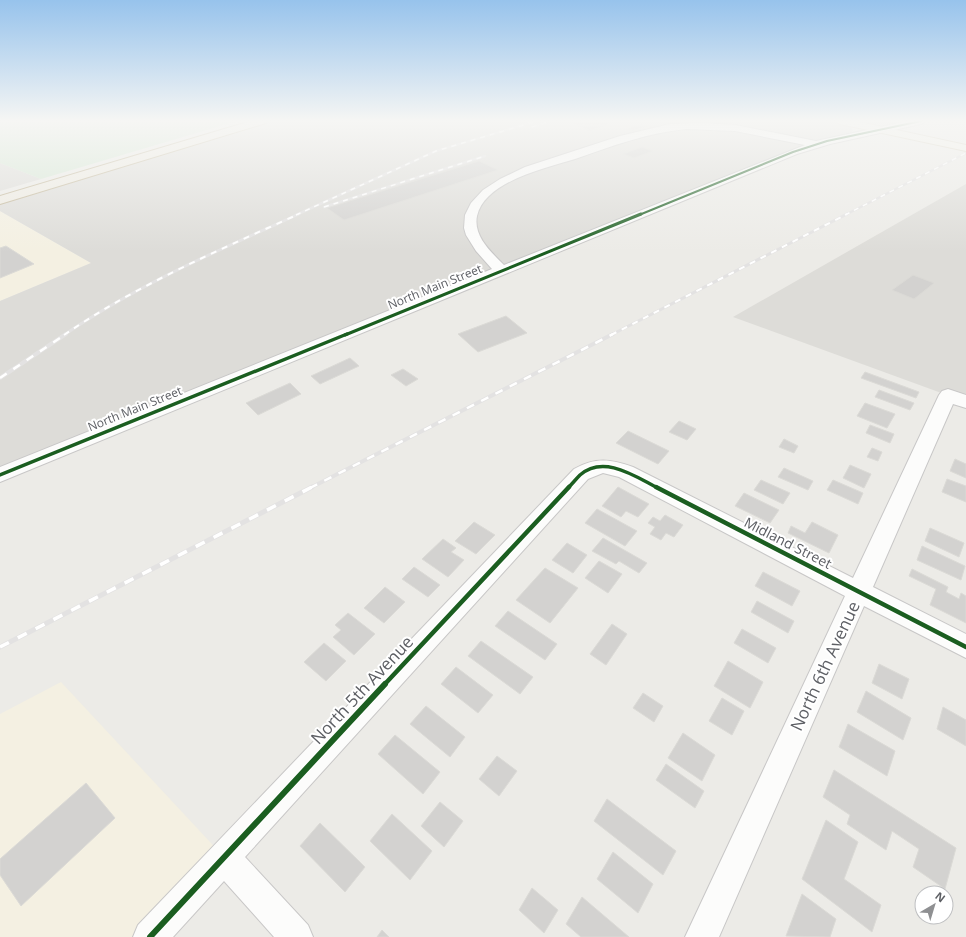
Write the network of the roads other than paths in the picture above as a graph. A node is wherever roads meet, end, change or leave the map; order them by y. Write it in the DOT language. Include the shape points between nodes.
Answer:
graph roads {
  1 [pos="89,165"];
  2 [pos="117,165"];
  3 [pos="548,165"];
  4 [pos="764,165"];
  5 [pos="0,191"];
  6 [pos="0,200"];
  7 [pos="502,271"];
  8 [pos="957,398"];
  9 [pos="598,466"];
  10 [pos="0,475"];
  11 [pos="859,592"];
  12 [pos="966,647"];
  13 [pos="224,856"];
  14 [pos="150,937"];
  15 [pos="296,937"];
  16 [pos="702,937"];
  1 -- 5 [label="highway"];
  2 -- 6 [label="highway"];
  3 -- 7 [label="street" via="507,179 477,203 471,216 470,228 473,235 482,250"];
  4 -- 7 [label="street, North Main Street"];
  7 -- 10 [label="street, North Main Street"];
  8 -- 11 [label="street, North 6th Avenue"];
  9 -- 11 [label="street, Midland Street" via="626,472"];
  9 -- 13 [label="street, North 5th Avenue" via="581,474"];
  11 -- 12 [label="street, Midland Street"];
  11 -- 16 [label="street, North 6th Avenue"];
  13 -- 14 [label="street, North 5th Avenue"];
  13 -- 15 [label="street"];
}
